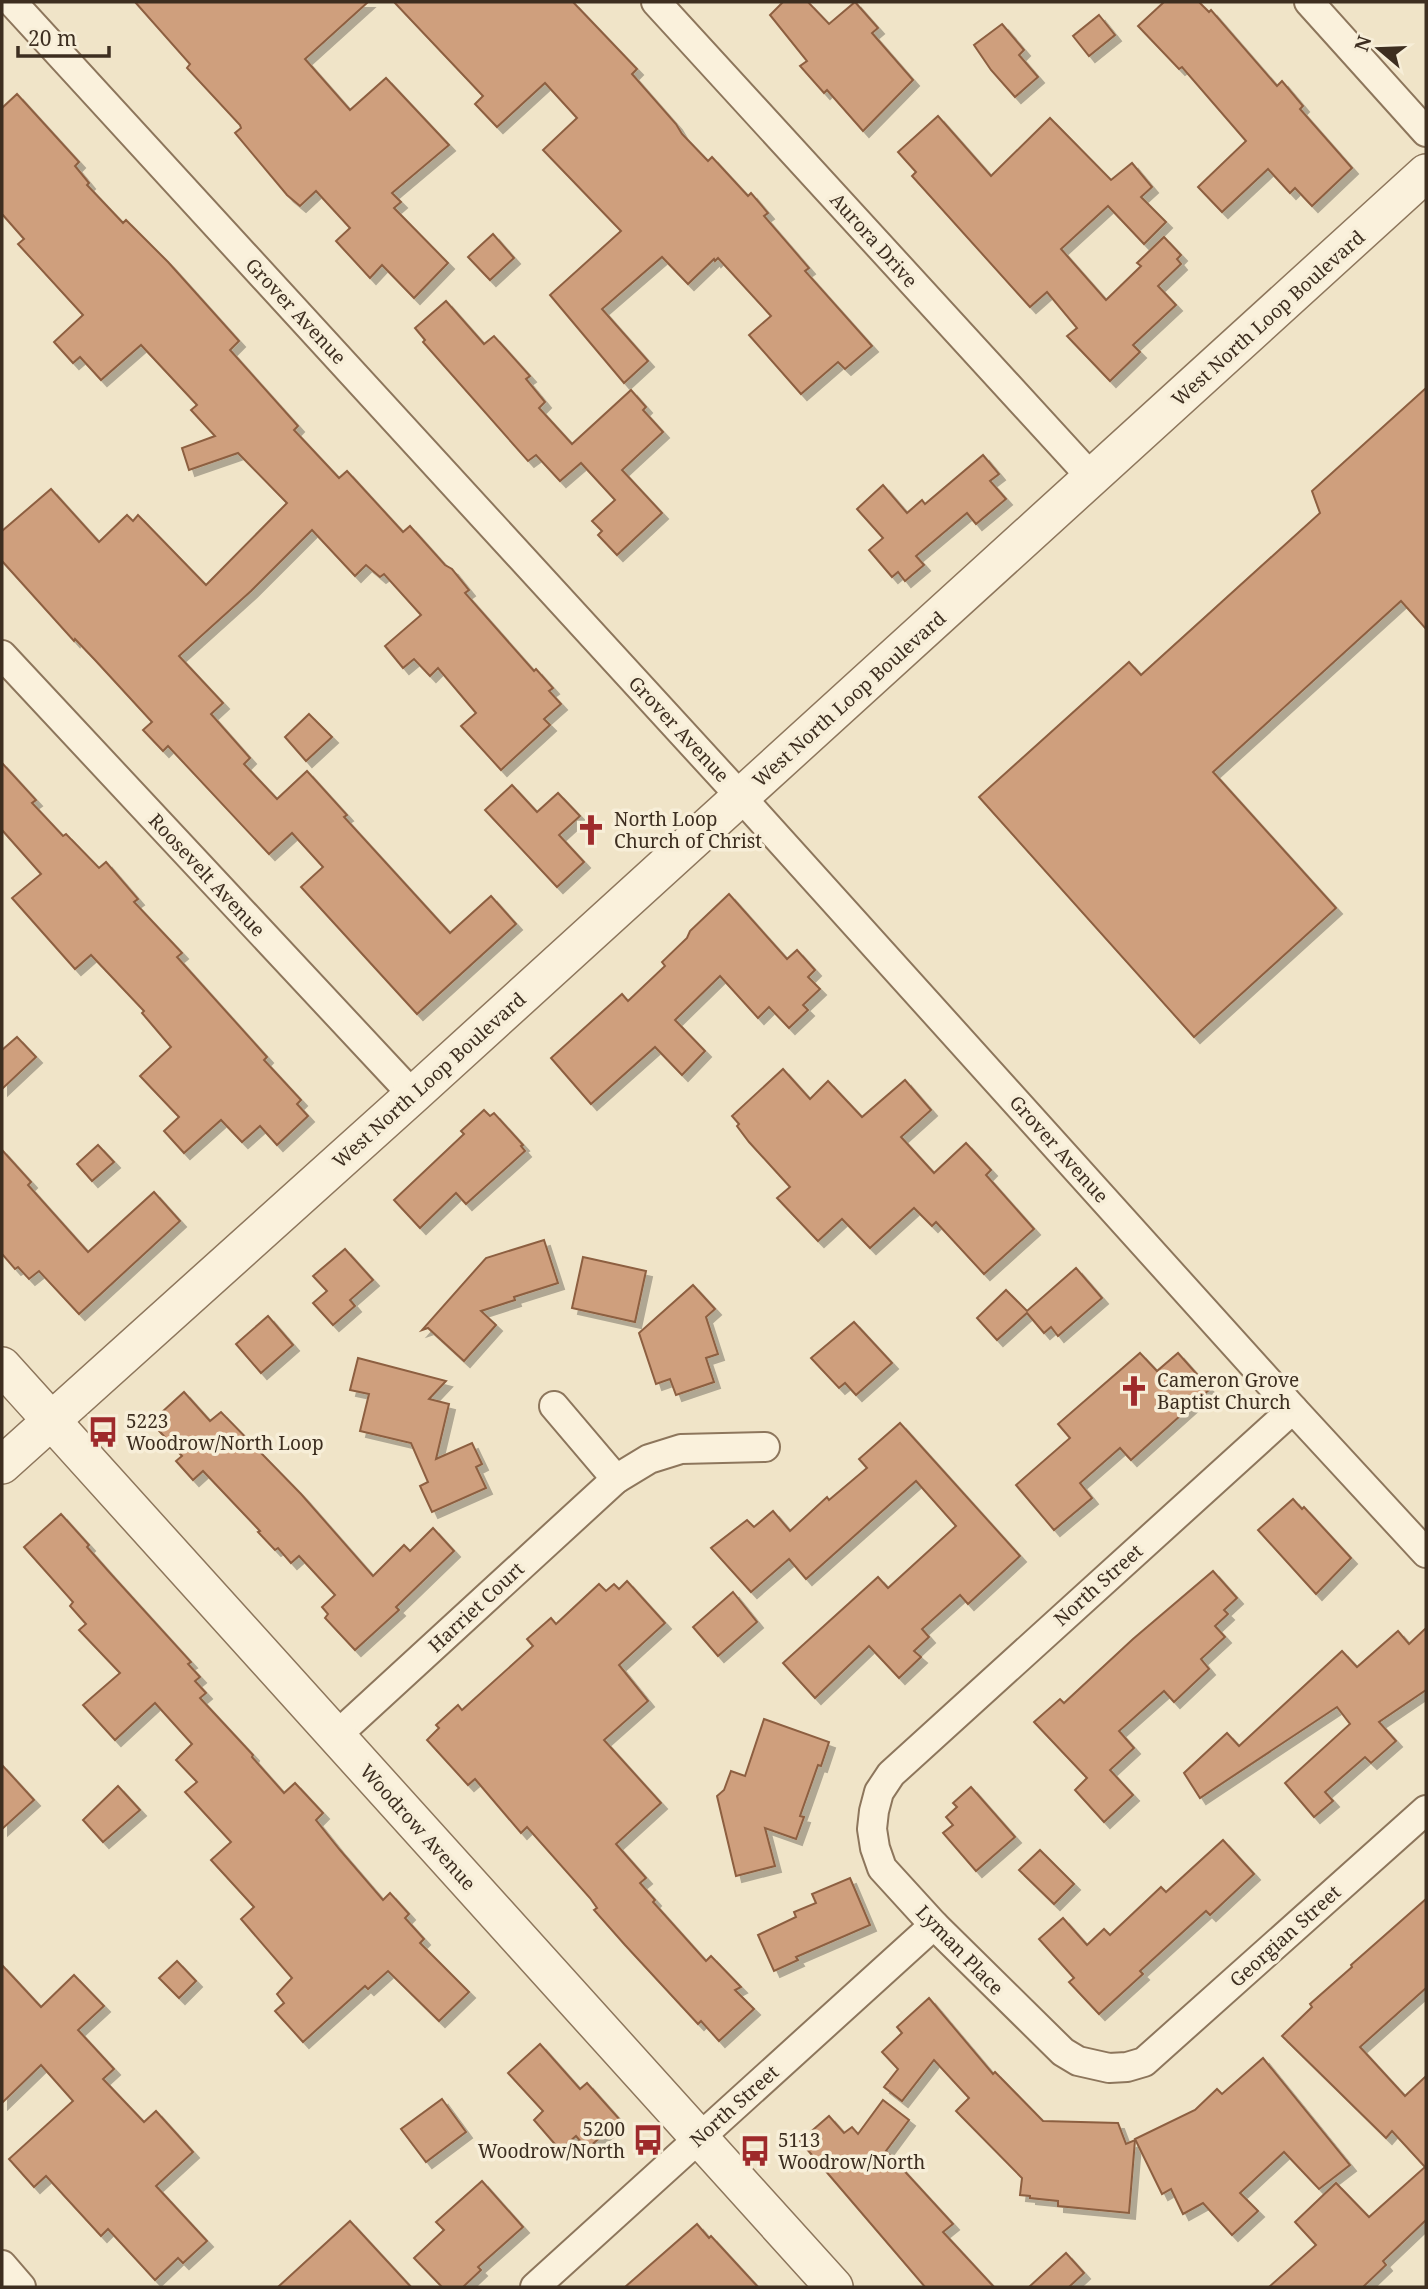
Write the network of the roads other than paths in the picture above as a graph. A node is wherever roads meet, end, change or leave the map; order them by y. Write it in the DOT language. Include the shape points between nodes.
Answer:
graph roads {
  1 [pos="12,2"];
  2 [pos="656,2"];
  3 [pos="1309,2"];
  4 [pos="1426,132"];
  5 [pos="1426,173"];
  6 [pos="1092,478"];
  7 [pos="2,655"];
  8 [pos="741,797"];
  9 [pos="413,1096"];
  10 [pos="2,1366"];
  11 [pos="555,1406"];
  12 [pos="1293,1409"];
  13 [pos="51,1420"];
  14 [pos="765,1447"];
  15 [pos="2,1465"];
  16 [pos="615,1479"];
  17 [pos="1426,1553"];
  18 [pos="336,1736"];
  19 [pos="903,1762"];
  20 [pos="1426,1810"];
  21 [pos="934,1925"];
  22 [pos="1144,2062"];
  23 [pos="698,2138"];
  24 [pos="2,2265"];
  25 [pos="22,2287"];
  26 [pos="535,2287"];
  27 [pos="834,2287"];
  1 -- 8 [label="street, Grover Avenue"];
  2 -- 6 [label="street, Aurora Drive"];
  3 -- 4 [label="street"];
  5 -- 6 [label="street, West North Loop Boulevard"];
  6 -- 8 [label="street, West North Loop Boulevard"];
  7 -- 9 [label="street, Roosevelt Avenue"];
  8 -- 9 [label="street, West North Loop Boulevard"];
  8 -- 12 [label="street, Grover Avenue"];
  9 -- 13 [label="street, West North Loop Boulevard"];
  10 -- 13 [label="street, Woodrow Avenue"];
  11 -- 16 [label="street"];
  12 -- 17 [label="street, Grover Avenue"];
  12 -- 19 [label="street, North Street"];
  13 -- 15 [label="street, West North Loop Boulevard"];
  13 -- 18 [label="street, Woodrow Avenue"];
  14 -- 16 [label="street, Harriet Court" via="681,1449 649,1459"];
  16 -- 18 [label="street, Harriet Court"];
  18 -- 23 [label="street, Woodrow Avenue"];
  19 -- 21 [label="street, Lyman Place" via="879,1792 872,1829 875,1848 882,1868"];
  20 -- 22 [label="street, Georgian Street"];
  21 -- 22 [label="street, Lyman Place" via="1063,2052 1078,2061 1109,2068"];
  21 -- 23 [label="street, North Street"];
  23 -- 26 [label="street, North Street"];
  23 -- 27 [label="street, Woodrow Avenue"];
  24 -- 25 [label="street"];
}
